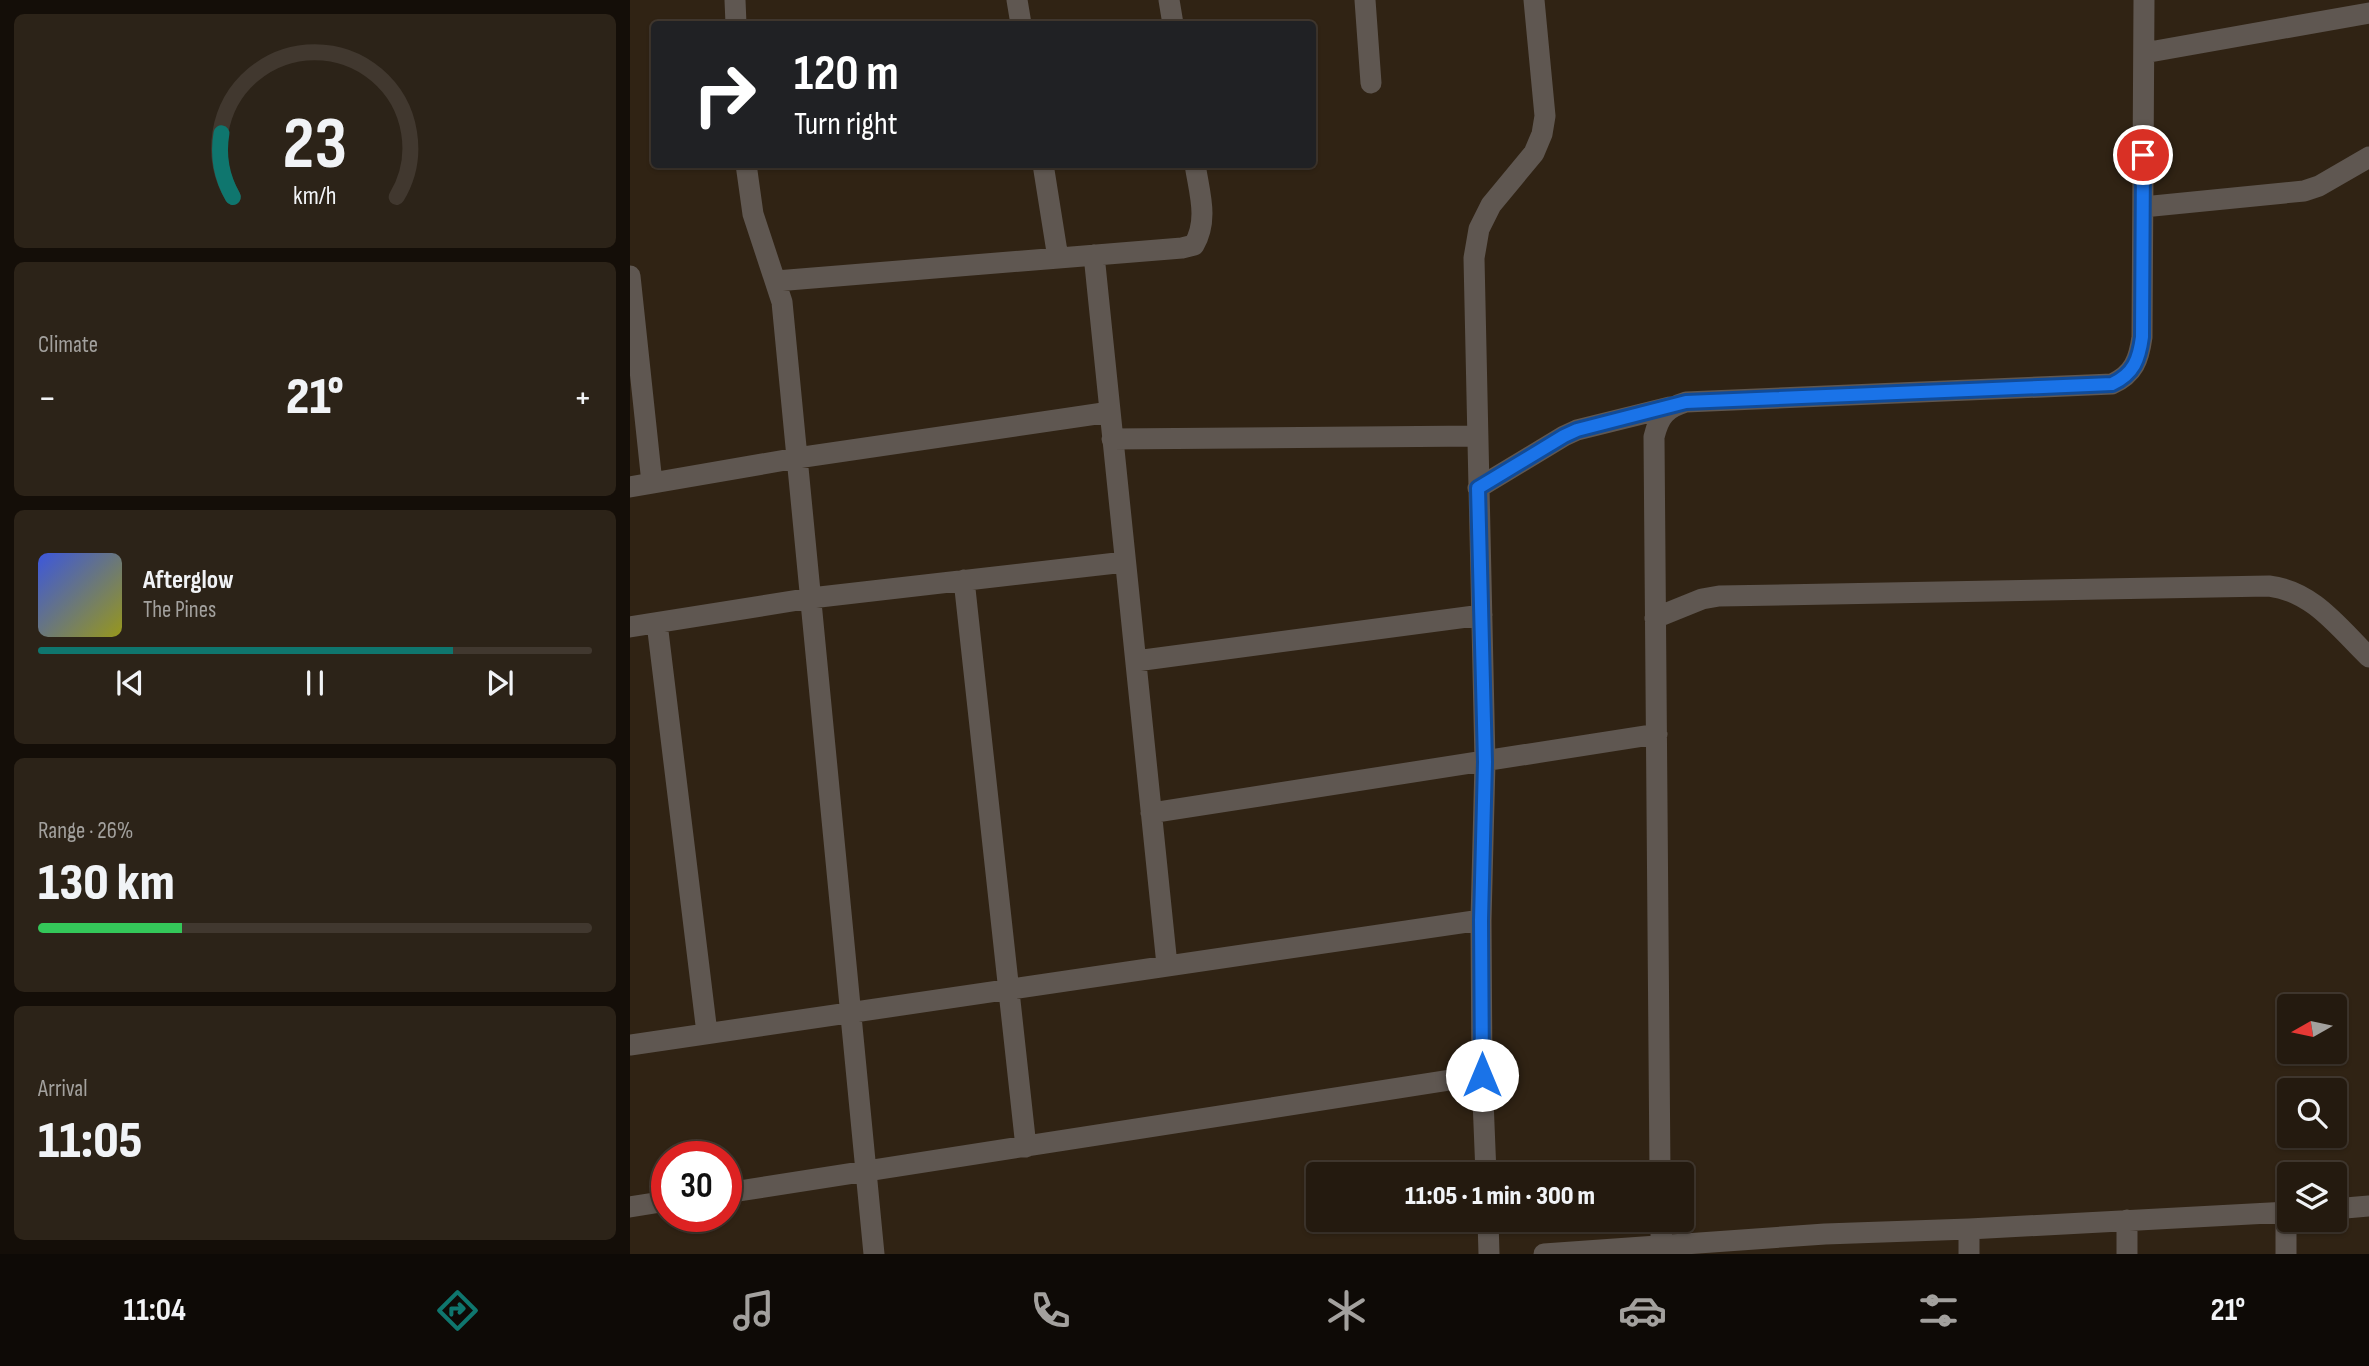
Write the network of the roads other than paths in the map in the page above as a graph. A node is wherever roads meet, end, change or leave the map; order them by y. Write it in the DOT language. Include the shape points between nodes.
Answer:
graph roads {
  1 [pos="735,0"];
  2 [pos="1017,0"];
  3 [pos="1169,0"];
  4 [pos="1365,0"];
  5 [pos="1534,0"];
  6 [pos="2144,0"];
  7 [pos="2369,13"];
  8 [pos="736,21"];
  9 [pos="1020,21"];
  10 [pos="1172,21"];
  11 [pos="2144,53"];
  12 [pos="1371,83"];
  13 [pos="2369,157"];
  14 [pos="747,168"];
  15 [pos="1044,168"];
  16 [pos="1196,168"];
  17 [pos="2143,207"];
  18 [pos="1094,256"];
  19 [pos="1058,258"];
  20 [pos="630,276"];
  21 [pos="776,281"];
  22 [pos="634,340"];
  23 [pos="1670,407"];
  24 [pos="1110,412"];
  25 [pos="1478,436"];
  26 [pos="1112,439"];
  27 [pos="797,458"];
  28 [pos="652,483"];
  29 [pos="630,487"];
  30 [pos="1478,488"];
  31 [pos="1125,562"];
  32 [pos="964,580"];
  33 [pos="811,598"];
  34 [pos="1482,615"];
  35 [pos="1656,618"];
  36 [pos="657,623"];
  37 [pos="630,627"];
  38 [pos="2369,657"];
  39 [pos="1136,661"];
  40 [pos="1657,734"];
  41 [pos="1485,762"];
  42 [pos="1151,813"];
  43 [pos="1481,920"];
  44 [pos="1167,965"];
  45 [pos="1008,988"];
  46 [pos="850,1011"];
  47 [pos="707,1033"];
  48 [pos="630,1045"];
  49 [pos="1482,1075"];
  50 [pos="1026,1147"];
  51 [pos="1486,1162"];
  52 [pos="1660,1162"];
  53 [pos="866,1172"];
  54 [pos="742,1191"];
  55 [pos="651,1204"];
  56 [pos="2369,1206"];
  57 [pos="630,1207"];
  58 [pos="2347,1208"];
  59 [pos="2277,1212"];
  60 [pos="2127,1220"];
  61 [pos="1969,1229"];
  62 [pos="1488,1232"];
  63 [pos="1661,1232"];
  64 [pos="2287,1232"];
  65 [pos="1825,1244"];
  66 [pos="1661,1247"];
  67 [pos="874,1254"];
  68 [pos="1489,1254"];
  69 [pos="1544,1254"];
  70 [pos="1969,1254"];
  71 [pos="2127,1254"];
  72 [pos="2286,1254"];
  1 -- 8 [label="street"];
  2 -- 9 [label="street"];
  3 -- 10 [label="street"];
  4 -- 12 [label="street"];
  5 -- 25 [label="street" via="1545,116 1542,134 1534,153 1491,205 1479,229 1474,258"];
  6 -- 11 [label="street"];
  7 -- 11 [label="street"];
  11 -- 17 [label="street"];
  13 -- 17 [label="street" via="2304,191"];
  14 -- 21 [label="street" via="753,214"];
  15 -- 19 [label="street"];
  16 -- 18 [label="street" via="1204,220 1194,245"];
  17 -- 23 [label="street" via="2139,355 2133,369 2112,384 1686,402"];
  18 -- 19 [label="street"];
  18 -- 24 [label="street"];
  19 -- 21 [label="street"];
  20 -- 22 [label="street"];
  21 -- 27 [label="street"];
  22 -- 28 [label="street"];
  23 -- 30 [label="street" via="1570,433"];
  23 -- 35 [label="street" via="1658,420 1654,437"];
  24 -- 26 [label="street"];
  24 -- 27 [label="street"];
  25 -- 26 [label="street"];
  25 -- 30 [label="street"];
  26 -- 31 [label="street"];
  27 -- 28 [label="street"];
  27 -- 33 [label="street"];
  28 -- 29 [label="street"];
  30 -- 34 [label="street"];
  31 -- 32 [label="street"];
  31 -- 39 [label="street"];
  32 -- 33 [label="street"];
  32 -- 45 [label="street"];
  33 -- 36 [label="street"];
  33 -- 46 [label="street"];
  34 -- 39 [label="street"];
  34 -- 41 [label="street"];
  35 -- 38 [label="street" via="1719,596 2269,586 2285,588 2313,602"];
  35 -- 40 [label="street"];
  36 -- 37 [label="street"];
  36 -- 47 [label="street"];
  39 -- 42 [label="street"];
  40 -- 41 [label="street"];
  40 -- 52 [label="street"];
  41 -- 42 [label="street"];
  41 -- 43 [label="street"];
  42 -- 44 [label="street"];
  43 -- 44 [label="street"];
  43 -- 49 [label="street"];
  44 -- 45 [label="street"];
  45 -- 46 [label="street"];
  45 -- 50 [label="street"];
  46 -- 47 [label="street"];
  46 -- 53 [label="street"];
  47 -- 48 [label="street"];
  49 -- 50 [label="street"];
  49 -- 51 [label="street"];
  50 -- 53 [label="street"];
  53 -- 54 [label="street"];
  53 -- 67 [label="street"];
  55 -- 57 [label="street"];
  56 -- 58 [label="street"];
  59 -- 60 [label="street"];
  60 -- 61 [label="street"];
  60 -- 71 [label="street"];
  61 -- 65 [label="street"];
  61 -- 70 [label="street"];
  62 -- 68 [label="street"];
  63 -- 66 [label="street"];
  64 -- 72 [label="street"];
  65 -- 66 [label="street"];
  66 -- 69 [label="street"];
}
